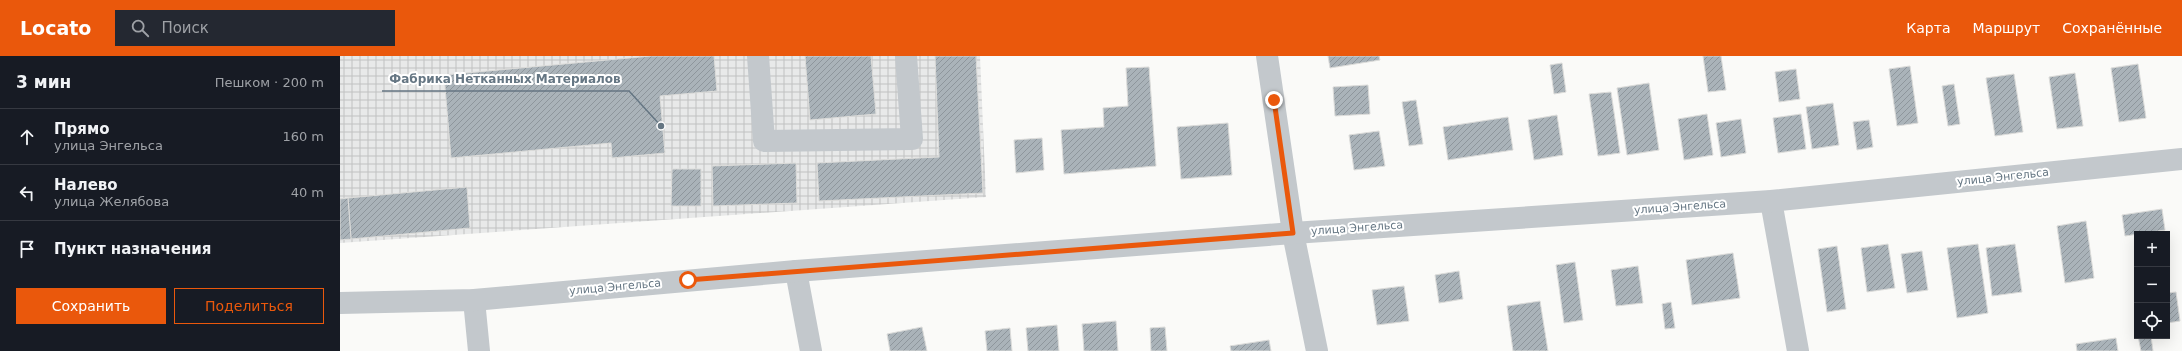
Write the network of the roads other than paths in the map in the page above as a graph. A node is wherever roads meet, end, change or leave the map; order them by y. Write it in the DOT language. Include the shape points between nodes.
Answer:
graph roads {
  1 [pos="758,56"];
  2 [pos="906,56"];
  3 [pos="1267,56"];
  4 [pos="2182,159"];
  5 [pos="1771,200"];
  6 [pos="1293,233"];
  7 [pos="796,271"];
  8 [pos="474,300"];
  9 [pos="340,303"];
  10 [pos="479,351"];
  11 [pos="811,351"];
  12 [pos="1317,351"];
  13 [pos="1798,351"];
  1 -- 2 [label="street" via="764,141 912,139"];
  3 -- 6 [label="street"];
  4 -- 5 [label="street, улица Энгельса"];
  5 -- 6 [label="street, улица Энгельса"];
  5 -- 13 [label="street"];
  6 -- 7 [label="street, улица Энгельса"];
  6 -- 12 [label="street"];
  7 -- 8 [label="street, улица Энгельса"];
  7 -- 11 [label="street"];
  8 -- 9 [label="street, улица Энгельса"];
  8 -- 10 [label="street"];
}
